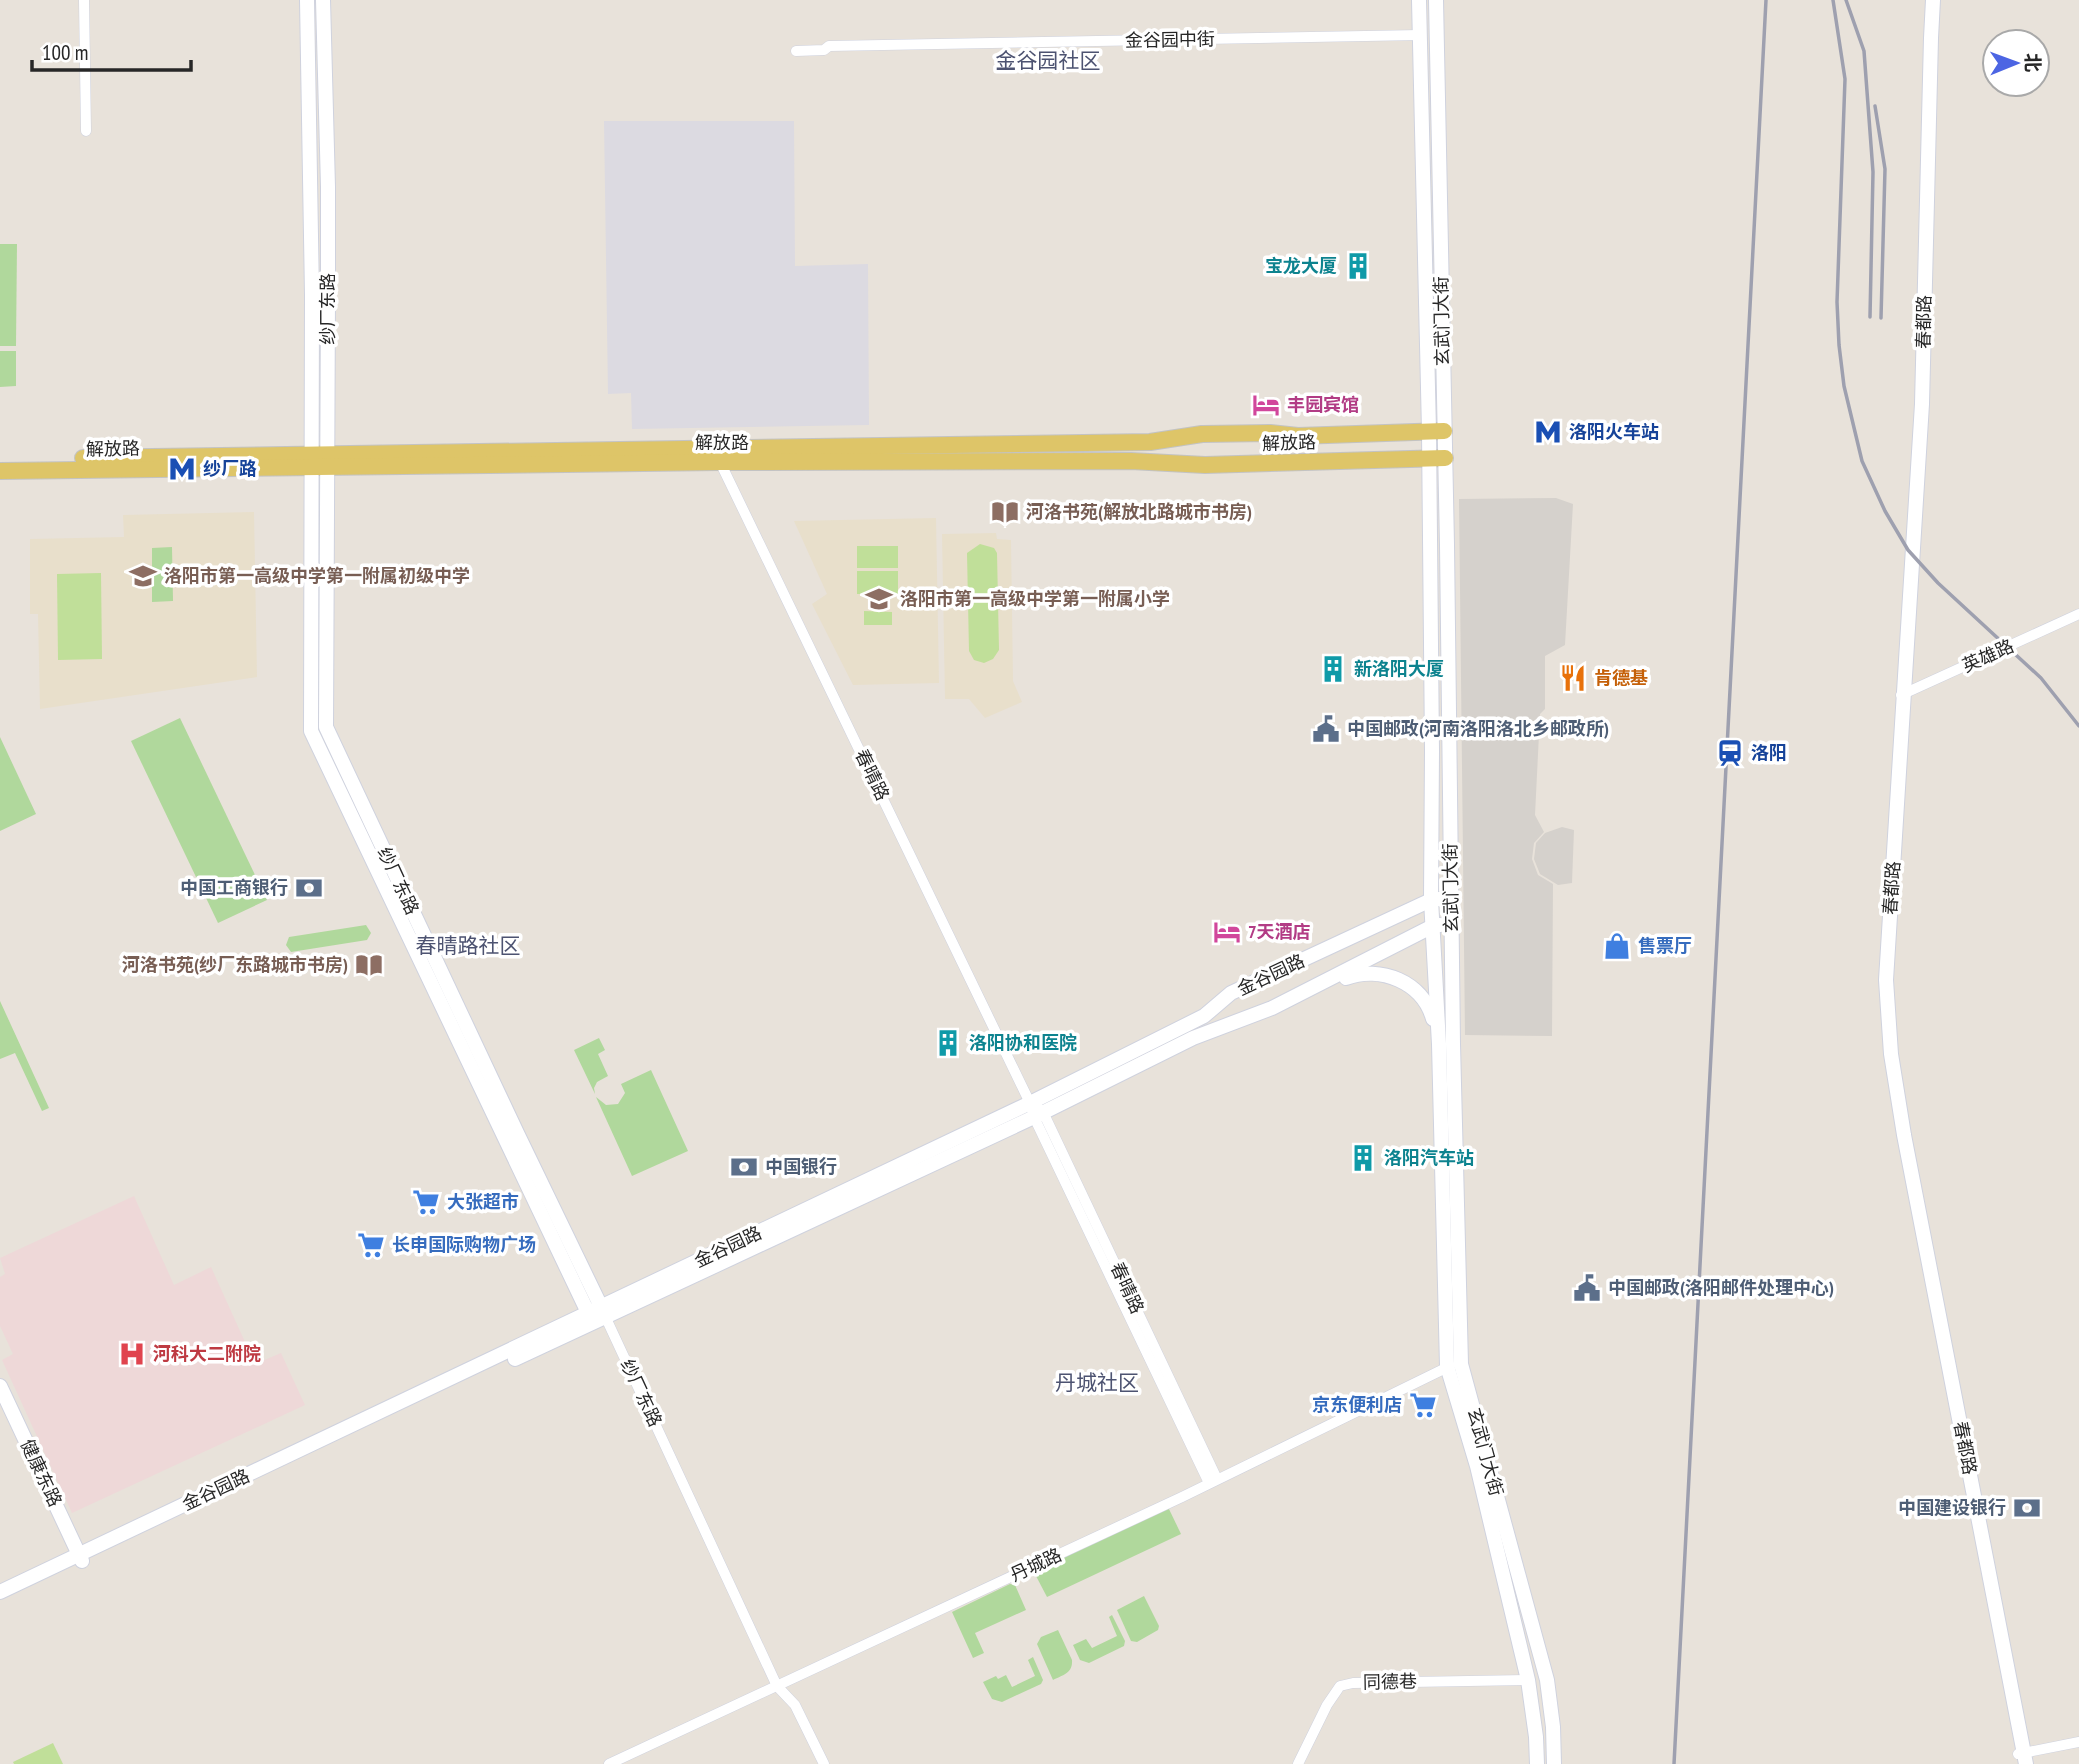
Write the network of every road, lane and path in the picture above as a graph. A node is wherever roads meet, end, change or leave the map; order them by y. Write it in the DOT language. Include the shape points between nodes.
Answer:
graph roads {
  1 [pos="84,0"];
  2 [pos="307,0"];
  3 [pos="323,0"];
  4 [pos="1419,0"];
  5 [pos="1436,0"];
  6 [pos="1924,0"];
  7 [pos="1933,0"];
  8 [pos="1420,35"];
  9 [pos="796,51"];
  10 [pos="86,131"];
  11 [pos="1436,431"];
  12 [pos="719,455"];
  13 [pos="1437,459"];
  14 [pos="320,460"];
  15 [pos="0,461"];
  16 [pos="0,471"];
  17 [pos="2079,614"];
  18 [pos="1900,695"];
  19 [pos="1451,898"];
  20 [pos="1431,900"];
  21 [pos="1452,924"];
  22 [pos="1433,926"];
  23 [pos="1301,994"];
  24 [pos="1439,1044"];
  25 [pos="1036,1110"];
  26 [pos="597,1315"];
  27 [pos="1454,1365"];
  28 [pos="0,1386"];
  29 [pos="1213,1481"];
  30 [pos="80,1558"];
  31 [pos="0,1592"];
  32 [pos="0,1600"];
  33 [pos="1528,1680"];
  34 [pos="777,1686"];
  35 [pos="2079,1742"];
  36 [pos="2022,1759"];
  37 [pos="610,1764"];
  38 [pos="824,1764"];
  39 [pos="1298,1764"];
  40 [pos="1537,1764"];
  41 [pos="1554,1764"];
  1 -- 10 [label="street"];
  2 -- 14 [label="main road, 纱厂东路"];
  3 -- 14 [label="main road, 纱厂东路" via="328,187"];
  4 -- 8 [label="main road, 玄武门大街"];
  5 -- 11 [label="main road, 玄武门大街"];
  6 -- 18 [label="main road, 春都路" via="1916,405"];
  7 -- 18 [label="main road, 春都路" via="1922,404"];
  8 -- 9 [label="street, 金谷园中街" via="829,46"];
  8 -- 11 [label="main road, 玄武门大街"];
  11 -- 12 [label="main road, 解放路" via="1202,435 1150,442"];
  11 -- 13 [label="main road, 玄武门大街"];
  12 -- 13 [label="main road, 解放路" via="1205,465"];
  12 -- 14 [label="main road, 解放路"];
  12 -- 25 [label="street, 春晴路"];
  13 -- 19 [label="main road, 玄武门大街"];
  13 -- 20 [label="main road, 玄武门大街"];
  14 -- 15 [label="main road, 解放路"];
  14 -- 16 [label="main road, 解放路"];
  14 -- 26 [label="main road, 纱厂东路" via="326,727 517,1133"];
  17 -- 18 [label="street, 英雄路"];
  18 -- 36 [label="main road, 春都路" via="1880,981 1886,1057"];
  19 -- 20 [label="main road, 金谷园路"];
  19 -- 21 [label="main road, 玄武门大街"];
  20 -- 22 [label="main road, 玄武门大街"];
  20 -- 25 [label="main road, 金谷园路" via="1231,993 1204,1016"];
  21 -- 22 [label="main road, 金谷园路"];
  21 -- 27 [label="main road, 玄武门大街"];
  22 -- 23 [label="main road, 金谷园路"];
  22 -- 24 [label="main road, 玄武门大街"];
  23 -- 24 [label="main road" via="1358,973 1387,975 1408,984 1429,1007"];
  23 -- 25 [label="main road, 金谷园路"];
  24 -- 27 [label="main road, 玄武门大街"];
  25 -- 26 [label="main road, 金谷园路"];
  25 -- 29 [label="street, 春晴路"];
  26 -- 30 [label="main road, 金谷园路"];
  26 -- 34 [label="street, 纱厂东路"];
  27 -- 29 [label="street, 丹城路"];
  27 -- 33 [label="main road, 玄武门大街"];
  27 -- 41 [label="main road, 玄武门大街" via="1547,1680"];
  28 -- 30 [label="main road, 健康东路"];
  29 -- 34 [label="street, 丹城路"];
  30 -- 31 [label="main road, 金谷园路"];
  30 -- 32 [label="main road, 金谷园路"];
  33 -- 39 [label="street, 同德巷" via="1340,1686"];
  33 -- 40 [label="main road, 玄武门大街"];
  34 -- 37 [label="street, 丹城路"];
  34 -- 38 [label="street, 纱厂东路" via="795,1705"];
  35 -- 36 [label="street"];
}
